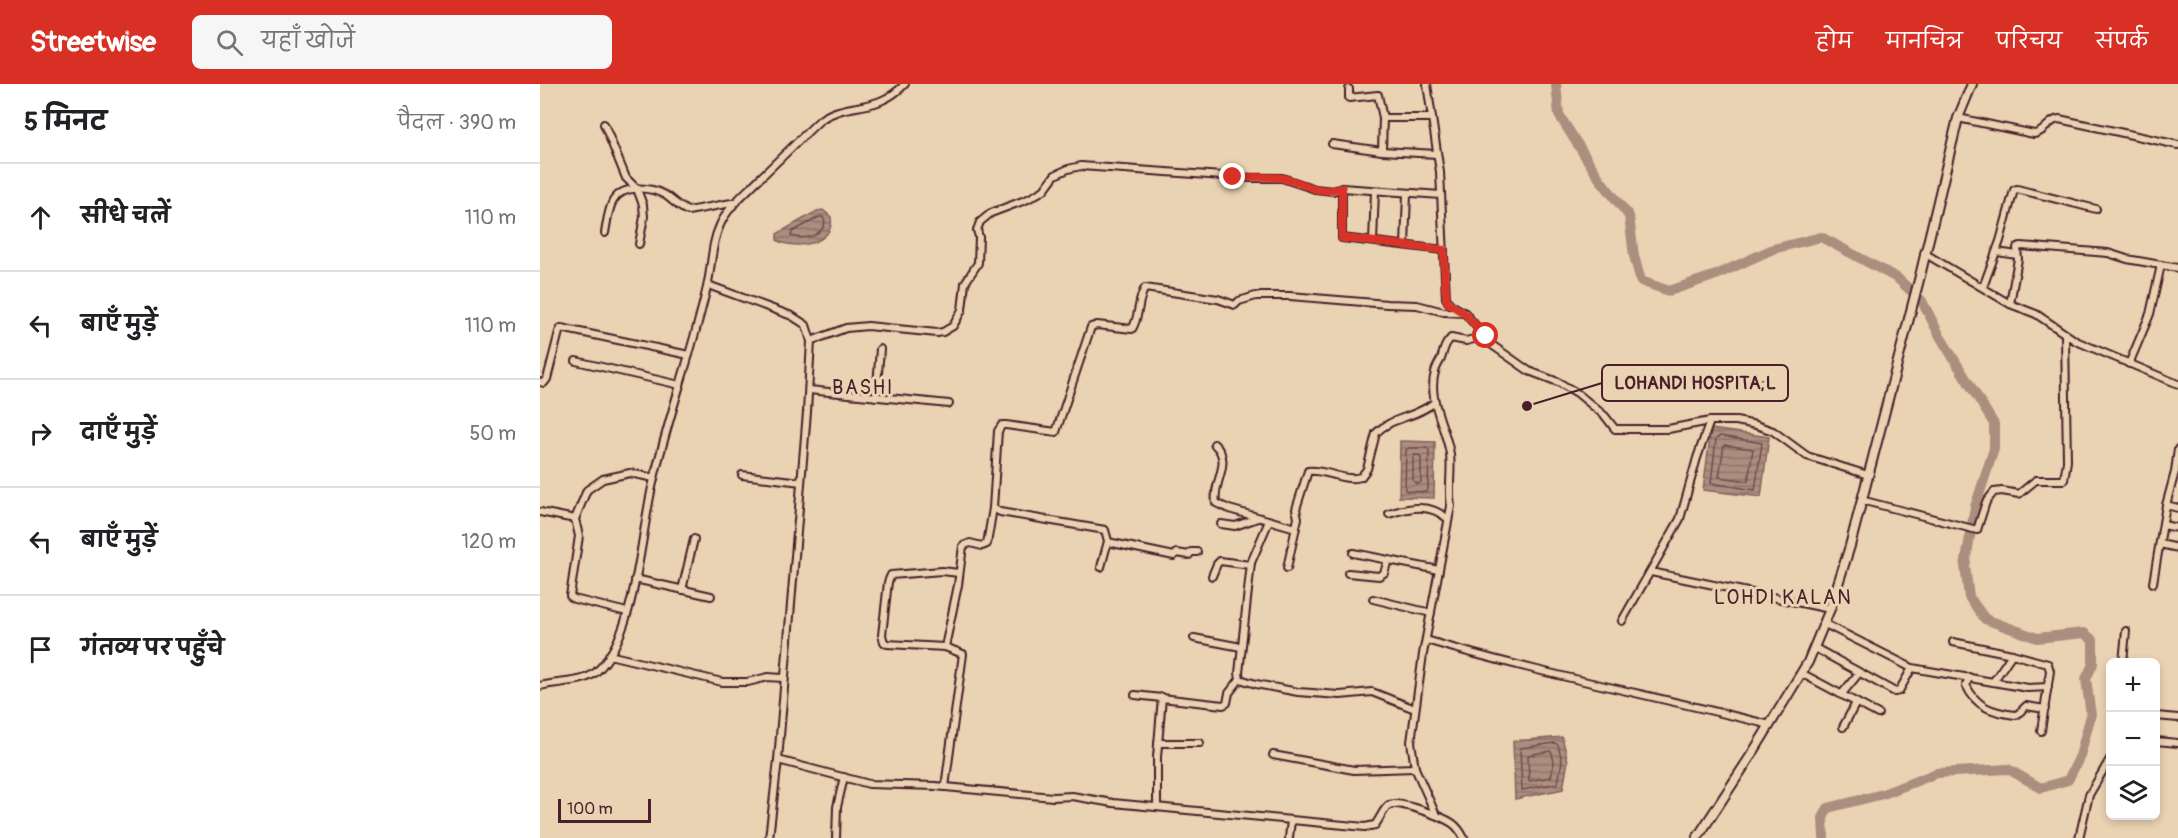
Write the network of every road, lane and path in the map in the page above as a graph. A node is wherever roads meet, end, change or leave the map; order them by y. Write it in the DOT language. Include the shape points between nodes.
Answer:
graph roads {
  1 [pos="905,84"];
  2 [pos="1427,84"];
  3 [pos="1972,84"];
  4 [pos="1349,89"];
  5 [pos="1383,118"];
  6 [pos="1431,118"];
  7 [pos="1958,118"];
  8 [pos="604,124"];
  9 [pos="1332,144"];
  10 [pos="2178,145"];
  11 [pos="1382,151"];
  12 [pos="1437,154"];
  13 [pos="1342,188"];
  14 [pos="637,189"];
  15 [pos="1375,191"];
  16 [pos="1407,194"];
  17 [pos="1441,195"];
  18 [pos="737,202"];
  19 [pos="2096,209"];
  20 [pos="605,233"];
  21 [pos="1373,241"];
  22 [pos="639,244"];
  23 [pos="1405,245"];
  24 [pos="1444,250"];
  25 [pos="1997,252"];
  26 [pos="1924,253"];
  27 [pos="2017,255"];
  28 [pos="2161,265"];
  29 [pos="2178,268"];
  30 [pos="708,285"];
  31 [pos="1983,287"];
  32 [pos="2010,304"];
  33 [pos="1465,314"];
  34 [pos="2065,335"];
  35 [pos="1486,336"];
  36 [pos="811,341"];
  37 [pos="880,349"];
  38 [pos="689,355"];
  39 [pos="576,361"];
  40 [pos="2129,364"];
  41 [pos="540,382"];
  42 [pos="2178,384"];
  43 [pos="680,385"];
  44 [pos="809,390"];
  45 [pos="876,397"];
  46 [pos="1435,402"];
  47 [pos="949,404"];
  48 [pos="1710,421"];
  49 [pos="1214,444"];
  50 [pos="2178,449"];
  51 [pos="742,475"];
  52 [pos="1868,476"];
  53 [pos="654,478"];
  54 [pos="801,482"];
  55 [pos="2174,489"];
  56 [pos="1861,500"];
  57 [pos="2166,505"];
  58 [pos="993,507"];
  59 [pos="2178,508"];
  60 [pos="540,512"];
  61 [pos="1389,514"];
  62 [pos="1258,518"];
  63 [pos="575,519"];
  64 [pos="1448,519"];
  65 [pos="1269,521"];
  66 [pos="1221,524"];
  67 [pos="2163,525"];
  68 [pos="1296,528"];
  69 [pos="2178,528"];
  70 [pos="694,539"];
  71 [pos="1108,542"];
  72 [pos="2160,544"];
  73 [pos="2178,548"];
  74 [pos="1197,552"];
  75 [pos="1353,553"];
  76 [pos="1388,561"];
  77 [pos="1251,563"];
  78 [pos="1101,567"];
  79 [pos="1287,568"];
  80 [pos="1438,570"];
  81 [pos="1651,572"];
  82 [pos="960,573"];
  83 [pos="1348,573"];
  84 [pos="1212,576"];
  85 [pos="635,579"];
  86 [pos="2153,583"];
  87 [pos="682,590"];
  88 [pos="711,596"];
  89 [pos="1373,600"];
  90 [pos="1830,609"];
  91 [pos="627,612"];
  92 [pos="1431,613"];
  93 [pos="1622,621"];
  94 [pos="1825,624"];
  95 [pos="2126,631"];
  96 [pos="1194,638"];
  97 [pos="1426,640"];
  98 [pos="1953,642"];
  99 [pos="945,646"];
  100 [pos="1242,647"];
  101 [pos="1815,648"];
  102 [pos="2012,654"];
  103 [pos="609,656"];
  104 [pos="2123,658"];
  105 [pos="1912,668"];
  106 [pos="1801,673"];
  107 [pos="1859,673"];
  108 [pos="1969,677"];
  109 [pos="783,678"];
  110 [pos="1240,679"];
  111 [pos="1993,681"];
  112 [pos="540,686"];
  113 [pos="2048,687"];
  114 [pos="1135,694"];
  115 [pos="1841,695"];
  116 [pos="1162,697"];
  117 [pos="1856,703"];
  118 [pos="1415,709"];
  119 [pos="2045,709"];
  120 [pos="1878,714"];
  121 [pos="2160,716"];
  122 [pos="2178,718"];
  123 [pos="1770,725"];
  124 [pos="1843,727"];
  125 [pos="2042,731"];
  126 [pos="2160,741"];
  127 [pos="1158,743"];
  128 [pos="1200,743"];
  129 [pos="2178,743"];
  130 [pos="1273,755"];
  131 [pos="778,760"];
  132 [pos="2106,766"];
  133 [pos="1415,768"];
  134 [pos="844,777"];
  135 [pos="945,787"];
  136 [pos="1157,807"];
  137 [pos="1437,816"];
  138 [pos="1291,820"];
  139 [pos="1697,837"];
  140 [pos="769,838"];
  141 [pos="836,838"];
  142 [pos="1289,838"];
  143 [pos="1464,838"];
  144 [pos="2079,838"];
  1 -- 18 [label="street" via="879,103 826,116"];
  2 -- 6 [label="street"];
  3 -- 7 [label="street"];
  4 -- 5 [label="street" via="1349,98 1378,95"];
  5 -- 6 [label="street"];
  5 -- 11 [label="street"];
  6 -- 12 [label="street"];
  7 -- 10 [label="street" via="2034,134 2059,119"];
  7 -- 26 [label="street"];
  8 -- 14 [label="street" via="626,178"];
  9 -- 11 [label="street"];
  11 -- 12 [label="street"];
  12 -- 17 [label="street"];
  13 -- 15 [label="street"];
  13 -- 21 [label="street" via="1342,238"];
  13 -- 36 [label="street" via="1315,189 1282,178 1081,166 1068,169 1055,175 1044,190 991,213 980,222 976,230 978,263 965,283 960,315 948,330 937,333 857,326"];
  14 -- 18 [label="street" via="658,192 688,211"];
  14 -- 20 [label="street" via="621,193 614,200"];
  14 -- 22 [label="street" via="645,211"];
  15 -- 16 [label="street"];
  15 -- 21 [label="street"];
  16 -- 17 [label="street"];
  16 -- 23 [label="street"];
  17 -- 24 [label="street"];
  18 -- 30 [label="street" via="717,233"];
  19 -- 25 [label="street" via="2015,189"];
  21 -- 23 [label="street"];
  23 -- 24 [label="street"];
  24 -- 33 [label="street" via="1446,298"];
  25 -- 27 [label="street"];
  25 -- 31 [label="street"];
  26 -- 31 [label="street"];
  26 -- 52 [label="street"];
  27 -- 28 [label="street" via="2017,248 2026,246 2108,253"];
  27 -- 32 [label="street"];
  28 -- 29 [label="street"];
  28 -- 40 [label="street" via="2152,308"];
  30 -- 36 [label="street" via="792,316 806,325"];
  30 -- 38 [label="street"];
  31 -- 32 [label="street"];
  32 -- 34 [label="street" via="2036,314"];
  33 -- 35 [label="street"];
  33 -- 58 [label="street" via="1417,305 1290,296 1256,296 1235,305 1145,288 1132,329 1091,327 1056,432 999,427"];
  34 -- 40 [label="street"];
  34 -- 56 [label="street" via="2067,461 2061,482 2036,480 2020,494 1994,492 1986,502 1979,527 1974,529"];
  35 -- 46 [label="street" via="1466,341 1451,338 1444,346 1435,372"];
  35 -- 48 [label="street" via="1492,345 1529,371 1577,393 1615,429 1668,429"];
  36 -- 44 [label="street"];
  37 -- 45 [label="street"];
  38 -- 41 [label="street" via="561,328 547,379"];
  38 -- 43 [label="street"];
  39 -- 43 [label="street"];
  40 -- 42 [label="street"];
  43 -- 53 [label="street"];
  44 -- 45 [label="street"];
  44 -- 54 [label="street"];
  45 -- 47 [label="street"];
  46 -- 64 [label="street" via="1450,455"];
  46 -- 68 [label="street" via="1424,411 1388,423 1376,433 1367,470 1360,477 1308,471 1296,510"];
  48 -- 52 [label="street" via="1756,425 1773,431 1807,456"];
  48 -- 81 [label="street" via="1683,512"];
  49 -- 62 [label="street" via="1223,460 1216,503"];
  50 -- 55 [label="street"];
  51 -- 54 [label="street"];
  52 -- 56 [label="street"];
  53 -- 63 [label="street" via="630,473 598,482 587,490"];
  53 -- 85 [label="street"];
  54 -- 109 [label="street"];
  55 -- 57 [label="street"];
  56 -- 90 [label="street"];
  57 -- 59 [label="street"];
  57 -- 67 [label="street"];
  58 -- 71 [label="street" via="1000,512 1105,531"];
  58 -- 82 [label="street" via="987,544 965,544"];
  60 -- 63 [label="street"];
  61 -- 64 [label="street" via="1426,508 1439,511"];
  62 -- 65 [label="street"];
  62 -- 66 [label="street" via="1235,526"];
  63 -- 91 [label="street" via="579,536 570,596"];
  64 -- 80 [label="street"];
  65 -- 68 [label="street"];
  65 -- 77 [label="street"];
  67 -- 69 [label="street"];
  67 -- 72 [label="street"];
  68 -- 79 [label="street"];
  70 -- 87 [label="street"];
  71 -- 74 [label="street" via="1174,556"];
  71 -- 78 [label="street"];
  72 -- 73 [label="street"];
  72 -- 86 [label="street"];
  75 -- 76 [label="street"];
  76 -- 80 [label="street"];
  76 -- 83 [label="street" via="1379,576"];
  77 -- 84 [label="street" via="1246,566 1220,561"];
  77 -- 100 [label="street"];
  80 -- 92 [label="street"];
  81 -- 90 [label="street"];
  81 -- 93 [label="street"];
  82 -- 99 [label="street"];
  82 -- 99 [label="street" via="897,574 888,582 884,642"];
  85 -- 87 [label="street"];
  85 -- 91 [label="street"];
  87 -- 88 [label="street"];
  89 -- 92 [label="street"];
  90 -- 94 [label="street"];
  91 -- 103 [label="street"];
  92 -- 97 [label="street"];
  94 -- 101 [label="street"];
  94 -- 105 [label="street"];
  95 -- 104 [label="street"];
  96 -- 100 [label="street"];
  97 -- 118 [label="street"];
  97 -- 123 [label="street" via="1517,667"];
  98 -- 102 [label="street"];
  99 -- 135 [label="street" via="961,651 963,658"];
  100 -- 110 [label="street"];
  101 -- 106 [label="street"];
  101 -- 107 [label="street"];
  102 -- 111 [label="street"];
  102 -- 113 [label="street" via="2048,664"];
  103 -- 109 [label="street" via="729,682"];
  103 -- 112 [label="street" via="586,678"];
  105 -- 107 [label="street" via="1897,692"];
  105 -- 108 [label="street"];
  106 -- 115 [label="street"];
  106 -- 123 [label="street"];
  107 -- 115 [label="street"];
  108 -- 111 [label="street"];
  108 -- 119 [label="street" via="1966,687 1991,712 2014,715 2026,706"];
  109 -- 131 [label="street"];
  110 -- 116 [label="street" via="1223,705"];
  110 -- 118 [label="street" via="1298,692 1372,692"];
  111 -- 113 [label="street" via="2028,688"];
  113 -- 119 [label="street"];
  114 -- 116 [label="street"];
  115 -- 117 [label="street"];
  116 -- 127 [label="street"];
  117 -- 120 [label="street"];
  117 -- 124 [label="street"];
  118 -- 133 [label="street" via="1411,742"];
  119 -- 125 [label="street"];
  121 -- 122 [label="street"];
  123 -- 139 [label="street"];
  126 -- 129 [label="street"];
  127 -- 128 [label="street"];
  127 -- 136 [label="street"];
  130 -- 133 [label="street" via="1354,770"];
  131 -- 134 [label="street"];
  131 -- 140 [label="street"];
  132 -- 144 [label="street" via="2089,795"];
  133 -- 137 [label="street"];
  134 -- 135 [label="street" via="882,786"];
  134 -- 141 [label="street" via="837,807"];
  135 -- 136 [label="street"];
  136 -- 138 [label="street"];
  137 -- 138 [label="street" via="1394,804 1371,827"];
  137 -- 143 [label="street" via="1450,821"];
  138 -- 142 [label="street"];
}
